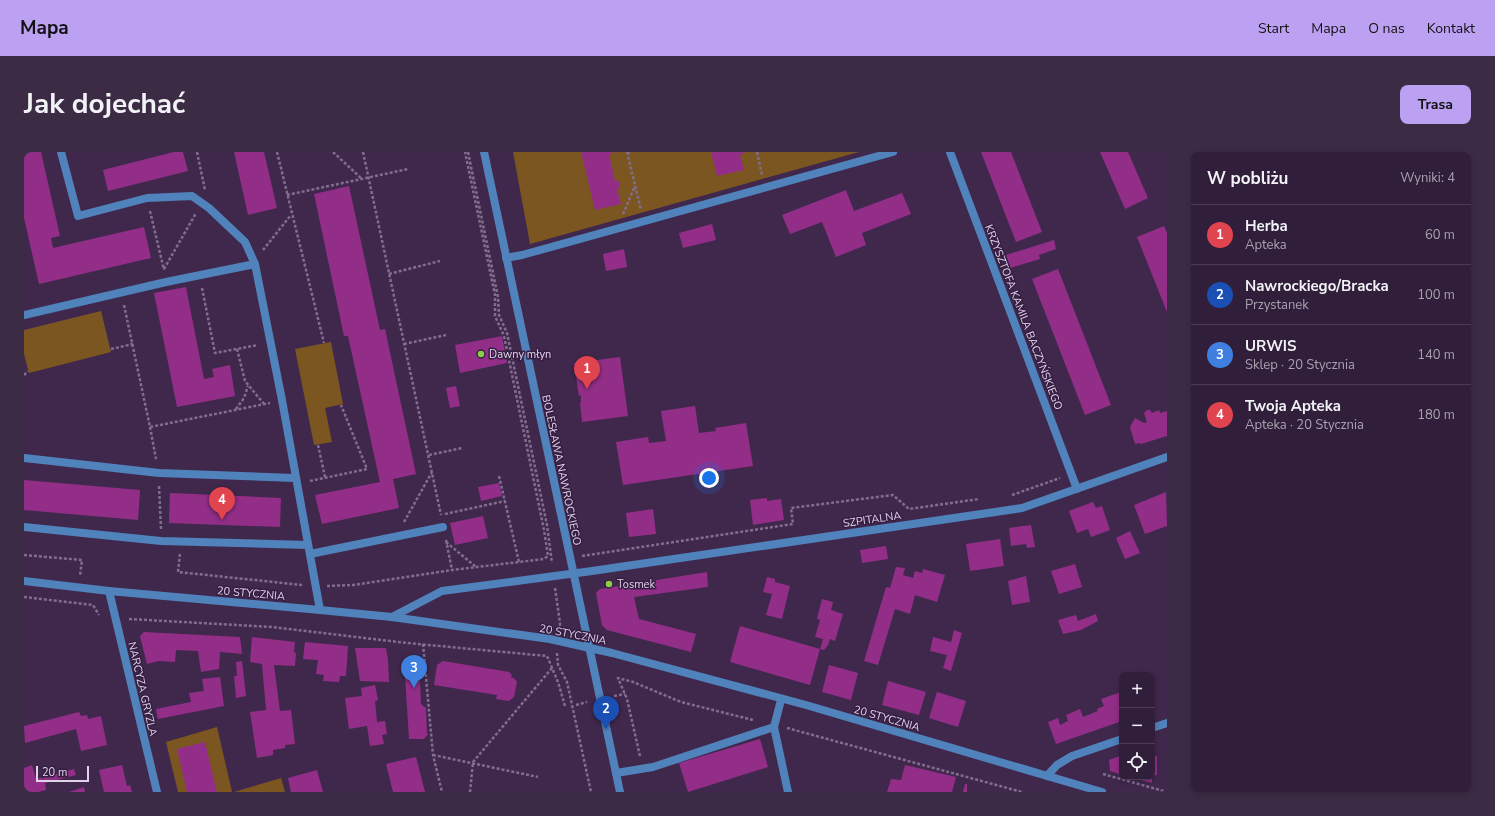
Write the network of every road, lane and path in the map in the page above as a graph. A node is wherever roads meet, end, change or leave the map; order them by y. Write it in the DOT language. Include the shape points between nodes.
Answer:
graph roads {
  1 [pos="61,152"];
  2 [pos="197,152"];
  3 [pos="276,152"];
  4 [pos="333,152"];
  5 [pos="362,152"];
  6 [pos="464,152"];
  7 [pos="468,152"];
  8 [pos="484,152"];
  9 [pos="631,152"];
  10 [pos="757,152"];
  11 [pos="894,152"];
  12 [pos="950,152"];
  13 [pos="627,153"];
  14 [pos="408,169"];
  15 [pos="368,177"];
  16 [pos="362,179"];
  17 [pos="635,185"];
  18 [pos="765,188"];
  19 [pos="287,195"];
  20 [pos="147,198"];
  21 [pos="206,206"];
  22 [pos="292,214"];
  23 [pos="643,222"];
  24 [pos="617,229"];
  25 [pos="506,258"];
  26 [pos="440,261"];
  27 [pos="254,262"];
  28 [pos="164,270"];
  29 [pos="389,274"];
  30 [pos="199,275"];
  31 [pos="166,282"];
  32 [pos="122,292"];
  33 [pos="24,315"];
  34 [pos="446,335"];
  35 [pos="271,343"];
  36 [pos="324,343"];
  37 [pos="133,344"];
  38 [pos="404,344"];
  39 [pos="111,349"];
  40 [pos="238,349"];
  41 [pos="28,371"];
  42 [pos="24,375"];
  43 [pos="248,385"];
  44 [pos="282,400"];
  45 [pos="264,404"];
  46 [pos="340,405"];
  47 [pos="236,409"];
  48 [pos="150,427"];
  49 [pos="318,445"];
  50 [pos="462,448"];
  51 [pos="428,455"];
  52 [pos="1167,457"];
  53 [pos="24,458"];
  54 [pos="432,472"];
  55 [pos="159,473"];
  56 [pos="1071,473"];
  57 [pos="499,476"];
  58 [pos="325,478"];
  59 [pos="296,481"];
  60 [pos="1077,489"];
  61 [pos="1005,496"];
  62 [pos="983,499"];
  63 [pos="505,501"];
  64 [pos="441,515"];
  65 [pos="443,527"];
  66 [pos="24,528"];
  67 [pos="396,536"];
  68 [pos="161,541"];
  69 [pos="181,541"];
  70 [pos="446,541"];
  71 [pos="308,545"];
  72 [pos="310,554"];
  73 [pos="24,555"];
  74 [pos="580,556"];
  75 [pos="519,562"];
  76 [pos="476,567"];
  77 [pos="452,570"];
  78 [pos="574,573"];
  79 [pos="554,575"];
  80 [pos="24,581"];
  81 [pos="316,585"];
  82 [pos="79,588"];
  83 [pos="109,591"];
  84 [pos="24,597"];
  85 [pos="78,603"];
  86 [pos="320,610"];
  87 [pos="99,615"];
  88 [pos="392,617"];
  89 [pos="129,622"];
  90 [pos="558,641"];
  91 [pos="422,644"];
  92 [pos="588,647"];
  93 [pos="552,668"];
  94 [pos="625,694"];
  95 [pos="614,696"];
  96 [pos="781,700"];
  97 [pos="587,702"];
  98 [pos="576,705"];
  99 [pos="565,706"];
  100 [pos="1167,723"];
  101 [pos="774,726"];
  102 [pos="1155,727"];
  103 [pos="1119,739"];
  104 [pos="433,755"];
  105 [pos="473,762"];
  106 [pos="642,768"];
  107 [pos="616,773"];
  108 [pos="1103,774"];
  109 [pos="1047,776"];
  110 [pos="538,777"];
  111 [pos="156,792"];
  112 [pos="442,792"];
  113 [pos="470,792"];
  114 [pos="590,792"];
  115 [pos="620,792"];
  116 [pos="788,792"];
  117 [pos="1022,792"];
  118 [pos="1102,792"];
  119 [pos="1167,792"];
  1 -- 20 [label="street" via="78,216"];
  2 -- 21 [label="path"];
  3 -- 19 [label="path"];
  4 -- 16 [label="path"];
  5 -- 15 [label="path"];
  6 -- 75 [label="path" via="495,295 495,316 504,336 548,556 544,559"];
  7 -- 79 [label="path" via="498,297 499,314 507,333 547,525"];
  8 -- 25 [label="street, BOLESŁAWA NAWROCKIEGO"];
  9 -- 13 [label="path"];
  10 -- 18 [label="path"];
  11 -- 18 [label="street"];
  12 -- 56 [label="street, KRZYSZTOFA KAMILA BACZYŃSKIEGO"];
  13 -- 17 [label="path"];
  14 -- 15 [label="path"];
  15 -- 16 [label="path"];
  15 -- 29 [label="path"];
  16 -- 19 [label="path"];
  17 -- 23 [label="path"];
  17 -- 24 [label="path"];
  18 -- 23 [label="street"];
  19 -- 22 [label="path"];
  20 -- 21 [label="street" via="192,196"];
  20 -- 28 [label="path"];
  21 -- 27 [label="street" via="245,242"];
  21 -- 28 [label="path"];
  22 -- 27 [label="path"];
  22 -- 36 [label="path"];
  23 -- 24 [label="street"];
  24 -- 25 [label="street"];
  25 -- 78 [label="street, BOLESŁAWA NAWROCKIEGO"];
  26 -- 29 [label="path"];
  27 -- 30 [label="street"];
  27 -- 35 [label="street"];
  28 -- 31 [label="path"];
  29 -- 38 [label="path"];
  30 -- 31 [label="street"];
  30 -- 40 [label="path" via="215,353"];
  31 -- 32 [label="street"];
  32 -- 33 [label="street"];
  32 -- 37 [label="path"];
  34 -- 38 [label="path"];
  35 -- 40 [label="path"];
  35 -- 44 [label="street"];
  37 -- 39 [label="path"];
  37 -- 48 [label="path"];
  38 -- 51 [label="path"];
  40 -- 43 [label="path"];
  41 -- 42 [label="path"];
  43 -- 45 [label="path"];
  43 -- 47 [label="path" via="244,398"];
  44 -- 45 [label="path"];
  44 -- 59 [label="street"];
  45 -- 47 [label="path"];
  46 -- 58 [label="path" via="367,469"];
  47 -- 48 [label="path"];
  48 -- 55 [label="path"];
  49 -- 58 [label="path"];
  50 -- 51 [label="path"];
  51 -- 54 [label="path"];
  52 -- 60 [label="street, SZPITALNA"];
  53 -- 55 [label="street"];
  54 -- 64 [label="path"];
  54 -- 67 [label="path"];
  55 -- 59 [label="street"];
  55 -- 68 [label="path"];
  56 -- 60 [label="street, KRZYSZTOFA KAMILA BACZYŃSKIEGO"];
  56 -- 61 [label="path"];
  57 -- 63 [label="path"];
  58 -- 59 [label="path"];
  59 -- 71 [label="street"];
  60 -- 78 [label="street, SZPITALNA" via="1022,508"];
  62 -- 74 [label="path" via="909,509 892,494 791,508 793,524"];
  63 -- 64 [label="path"];
  63 -- 75 [label="path"];
  64 -- 65 [label="path"];
  65 -- 67 [label="street"];
  65 -- 70 [label="path"];
  66 -- 68 [label="street"];
  67 -- 72 [label="street"];
  68 -- 69 [label="street"];
  69 -- 71 [label="street"];
  69 -- 81 [label="path" via="178,572"];
  70 -- 76 [label="path"];
  70 -- 77 [label="path"];
  71 -- 72 [label="street"];
  72 -- 81 [label="street"];
  73 -- 82 [label="path" via="82,560"];
  75 -- 76 [label="path"];
  76 -- 77 [label="path"];
  77 -- 81 [label="path" via="353,586"];
  78 -- 79 [label="street, SZPITALNA"];
  78 -- 92 [label="street, BOLESŁAWA NAWROCKIEGO"];
  79 -- 88 [label="street, SZPITALNA" via="442,591"];
  79 -- 90 [label="path" via="560,623"];
  80 -- 82 [label="street, 20 STYCZNIA"];
  81 -- 86 [label="street"];
  82 -- 83 [label="street, 20 STYCZNIA"];
  82 -- 85 [label="path"];
  83 -- 86 [label="street, 20 STYCZNIA"];
  83 -- 111 [label="street, NARCYZA GRYZLA"];
  84 -- 85 [label="path"];
  85 -- 87 [label="path" via="93,605"];
  86 -- 88 [label="street, 20 STYCZNIA"];
  88 -- 90 [label="street, 20 STYCZNIA"];
  89 -- 91 [label="path" via="128,619 272,627"];
  90 -- 92 [label="street, 20 STYCZNIA"];
  90 -- 114 [label="path" via="558,665 567,682"];
  91 -- 93 [label="path" via="547,656"];
  91 -- 104 [label="path"];
  92 -- 96 [label="street, 20 STYCZNIA"];
  92 -- 107 [label="street, BOLESŁAWA NAWROCKIEGO"];
  93 -- 99 [label="path"];
  93 -- 105 [label="path"];
  94 -- 95 [label="path"];
  94 -- 101 [label="path" via="618,678 681,702"];
  94 -- 106 [label="path"];
  96 -- 101 [label="street"];
  96 -- 109 [label="street, 20 STYCZNIA" via="806,705"];
  97 -- 98 [label="path"];
  100 -- 102 [label="street"];
  101 -- 106 [label="street" via="653,767"];
  101 -- 116 [label="street"];
  101 -- 117 [label="path"];
  103 -- 109 [label="street" via="1072,756 1057,765"];
  104 -- 105 [label="path"];
  104 -- 112 [label="path"];
  105 -- 110 [label="path"];
  105 -- 113 [label="path"];
  106 -- 107 [label="street"];
  107 -- 115 [label="street, BOLESŁAWA NAWROCKIEGO"];
  108 -- 119 [label="path"];
  109 -- 118 [label="street, 20 STYCZNIA"];
}
